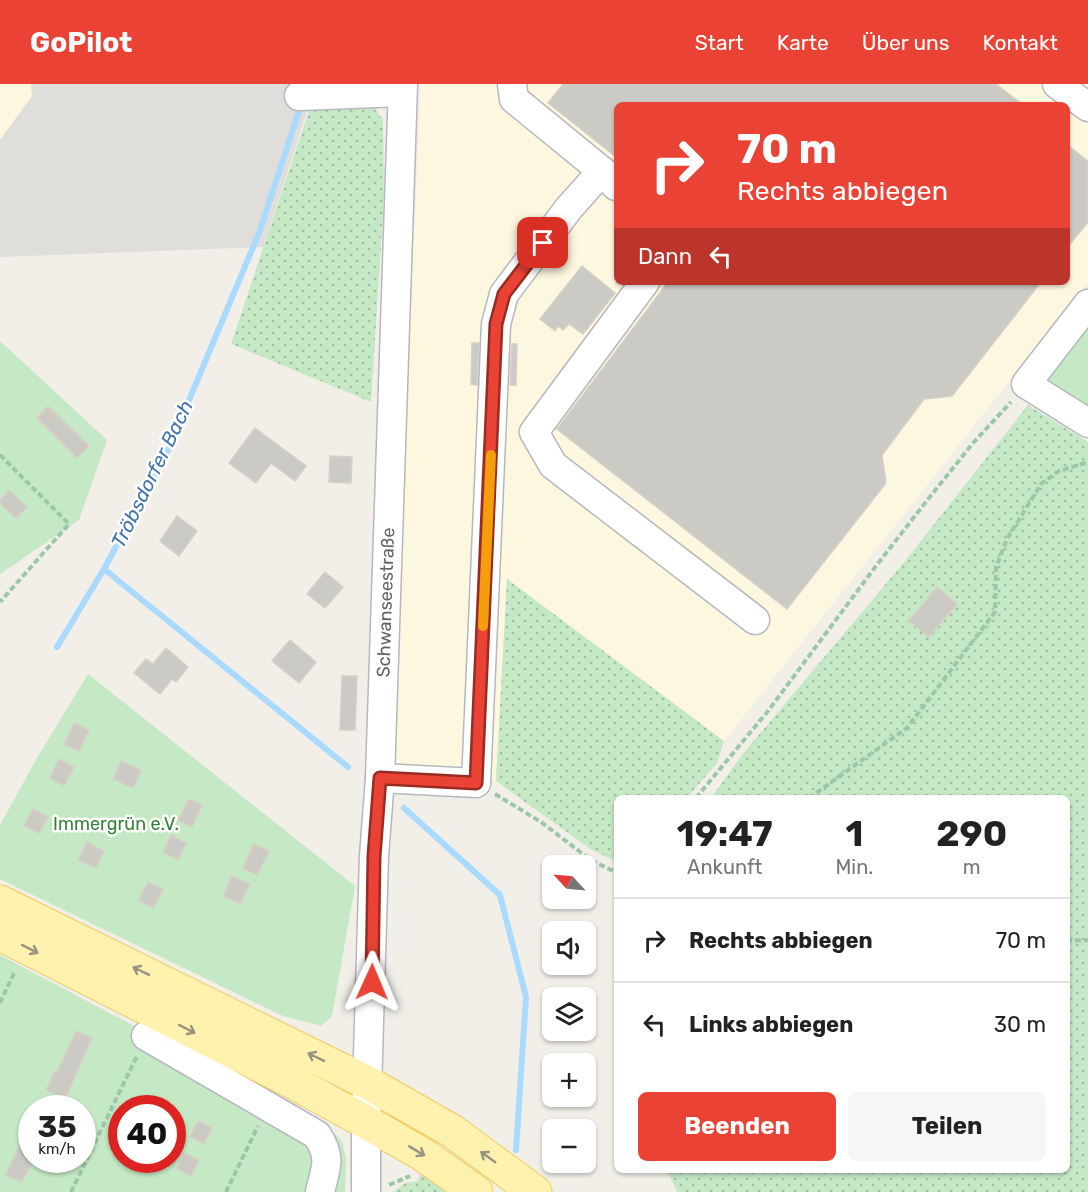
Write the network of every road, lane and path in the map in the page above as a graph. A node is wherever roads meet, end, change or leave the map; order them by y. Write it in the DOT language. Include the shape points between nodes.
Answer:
graph roads {
  1 [pos="512,84"];
  2 [pos="1057,84"];
  3 [pos="403,88"];
  4 [pos="299,96"];
  5 [pos="1088,107"];
  6 [pos="609,178"];
  7 [pos="643,285"];
  8 [pos="1088,304"];
  9 [pos="1026,384"];
  10 [pos="1088,423"];
  11 [pos="0,455"];
  12 [pos="1088,462"];
  13 [pos="0,602"];
  14 [pos="755,620"];
  15 [pos="380,778"];
  16 [pos="476,783"];
  17 [pos="698,795"];
  18 [pos="813,795"];
  19 [pos="614,871"];
  20 [pos="0,902"];
  21 [pos="0,934"];
  22 [pos="1088,940"];
  23 [pos="1070,941"];
  24 [pos="146,1036"];
  25 [pos="368,1083"];
  26 [pos="267,1106"];
  27 [pos="366,1122"];
  28 [pos="71,1192"];
  29 [pos="226,1192"];
  30 [pos="320,1192"];
  31 [pos="366,1192"];
  32 [pos="476,1192"];
  33 [pos="535,1192"];
  1 -- 6 [label="street" via="514,99"];
  2 -- 5 [label="street"];
  3 -- 4 [label="street"];
  3 -- 15 [label="street, Schwanseestraße"];
  6 -- 16 [label="street" via="569,208 504,294 496,324"];
  7 -- 14 [label="street" via="534,432 553,465"];
  8 -- 9 [label="street"];
  9 -- 10 [label="street"];
  9 -- 17 [label="path" via="929,498 768,711"];
  11 -- 13 [label="path" via="69,524"];
  12 -- 18 [label="path" via="1059,471 1041,484 1007,539 996,567 995,612 907,728"];
  15 -- 16 [label="street"];
  15 -- 25 [label="street, Schwanseestraße"];
  16 -- 19 [label="path" via="541,822 592,861"];
  25 -- 20 [label="main road, one-way"];
  21 -- 27 [label="main road, one-way"];
  22 -- 23 [label="path"];
  24 -- 26 [label="street"];
  24 -- 28 [label="path"];
  25 -- 27 [label="street, Schwanseestraße"];
  33 -- 25 [label="main road, one-way" via="452,1131"];
  26 -- 29 [label="path"];
  26 -- 30 [label="street" via="317,1135 326,1148 327,1163"];
  27 -- 31 [label="street, Schwanseestraße"];
  27 -- 32 [label="main road, one-way" via="422,1154"];
}
